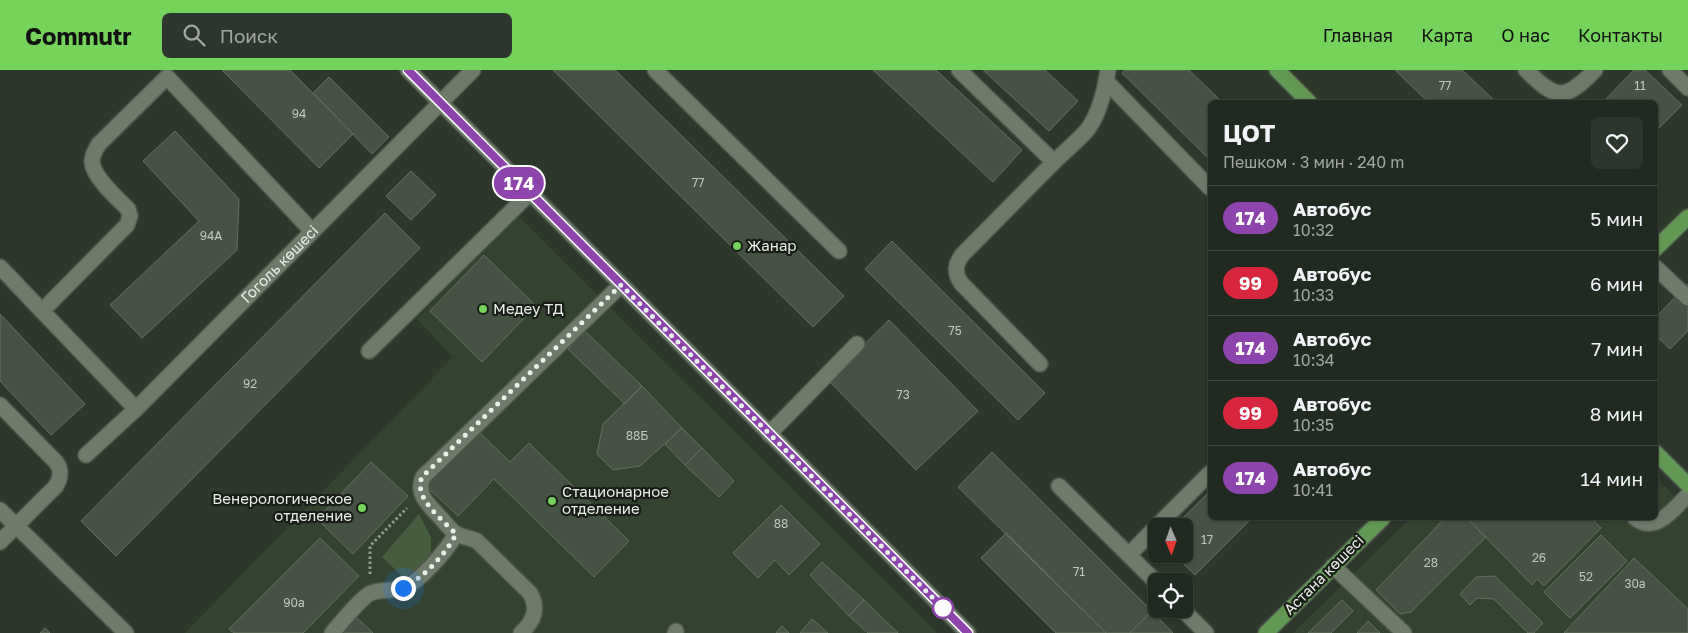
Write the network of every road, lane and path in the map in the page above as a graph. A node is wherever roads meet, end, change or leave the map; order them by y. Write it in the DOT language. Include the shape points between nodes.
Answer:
graph roads {
  1 [pos="408,70"];
  2 [pos="472,70"];
  3 [pos="655,70"];
  4 [pos="959,70"];
  5 [pos="1277,70"];
  6 [pos="1526,70"];
  7 [pos="1596,70"];
  8 [pos="1670,70"];
  9 [pos="164,73"];
  10 [pos="1107,76"];
  11 [pos="1688,88"];
  12 [pos="1307,100"];
  13 [pos="440,102"];
  14 [pos="1054,162"];
  15 [pos="1208,186"];
  16 [pos="530,193"];
  17 [pos="1688,217"];
  18 [pos="312,230"];
  19 [pos="1658,246"];
  20 [pos="839,251"];
  21 [pos="0,267"];
  22 [pos="1658,270"];
  23 [pos="621,285"];
  24 [pos="1688,298"];
  25 [pos="42,311"];
  26 [pos="857,344"];
  27 [pos="369,351"];
  28 [pos="1040,364"];
  29 [pos="0,406"];
  30 [pos="136,409"];
  31 [pos="769,434"];
  32 [pos="86,455"];
  33 [pos="1658,455"];
  34 [pos="1208,475"];
  35 [pos="1688,485"];
  36 [pos="1059,486"];
  37 [pos="421,493"];
  38 [pos="1688,495"];
  39 [pos="0,510"];
  40 [pos="1166,518"];
  41 [pos="1381,520"];
  42 [pos="1639,520"];
  43 [pos="17,526"];
  44 [pos="456,534"];
  45 [pos="1148,536"];
  46 [pos="0,542"];
  47 [pos="1129,555"];
  48 [pos="1333,566"];
  49 [pos="1148,574"];
  50 [pos="371,593"];
  51 [pos="1191,618"];
  52 [pos="126,633"];
  53 [pos="332,633"];
  54 [pos="521,633"];
  55 [pos="968,633"];
  56 [pos="1206,633"];
  57 [pos="1266,633"];
  58 [pos="1404,633"];
  1 -- 13 [label="street"];
  2 -- 13 [label="street, Гоголь көшесі"];
  3 -- 20 [label="street"];
  4 -- 14 [label="street"];
  5 -- 12 [label="main road"];
  6 -- 7 [label="street" via="1542,86 1560,94 1580,86"];
  8 -- 11 [label="street"];
  9 -- 18 [label="street"];
  9 -- 25 [label="street" via="94,151 94,168 128,210 128,225"];
  10 -- 14 [label="street" via="1095,116 1087,130"];
  10 -- 15 [label="street"];
  13 -- 16 [label="street"];
  13 -- 18 [label="street, Гоголь көшесі"];
  14 -- 28 [label="street" via="963,254 955,268 961,283"];
  16 -- 23 [label="street"];
  16 -- 27 [label="street"];
  17 -- 19 [label="main road"];
  18 -- 30 [label="street, Гоголь көшесі"];
  21 -- 25 [label="street"];
  22 -- 24 [label="street"];
  23 -- 31 [label="street"];
  23 -- 37 [label="street" via="422,477"];
  25 -- 30 [label="street"];
  26 -- 31 [label="street"];
  29 -- 43 [label="street" via="59,467 60,479 56,486"];
  30 -- 32 [label="street, Гоголь көшесі"];
  31 -- 55 [label="street"];
  33 -- 35 [label="main road"];
  34 -- 40 [label="street"];
  36 -- 47 [label="street"];
  37 -- 44 [label="street"];
  37 -- 50 [label="path" via="370,546"];
  38 -- 42 [label="street" via="1658,522 1651,524"];
  39 -- 43 [label="street"];
  41 -- 48 [label="main road, Астана көшесі"];
  43 -- 46 [label="street"];
  43 -- 52 [label="street"];
  44 -- 50 [label="street" via="443,553 412,584"];
  44 -- 54 [label="street" via="478,542 530,593 534,601 533,619"];
  45 -- 47 [label="street"];
  47 -- 49 [label="street"];
  48 -- 57 [label="main road, Астана көшесі"];
  48 -- 58 [label="street"];
  50 -- 53 [label="street"];
  51 -- 56 [label="street"];
}
